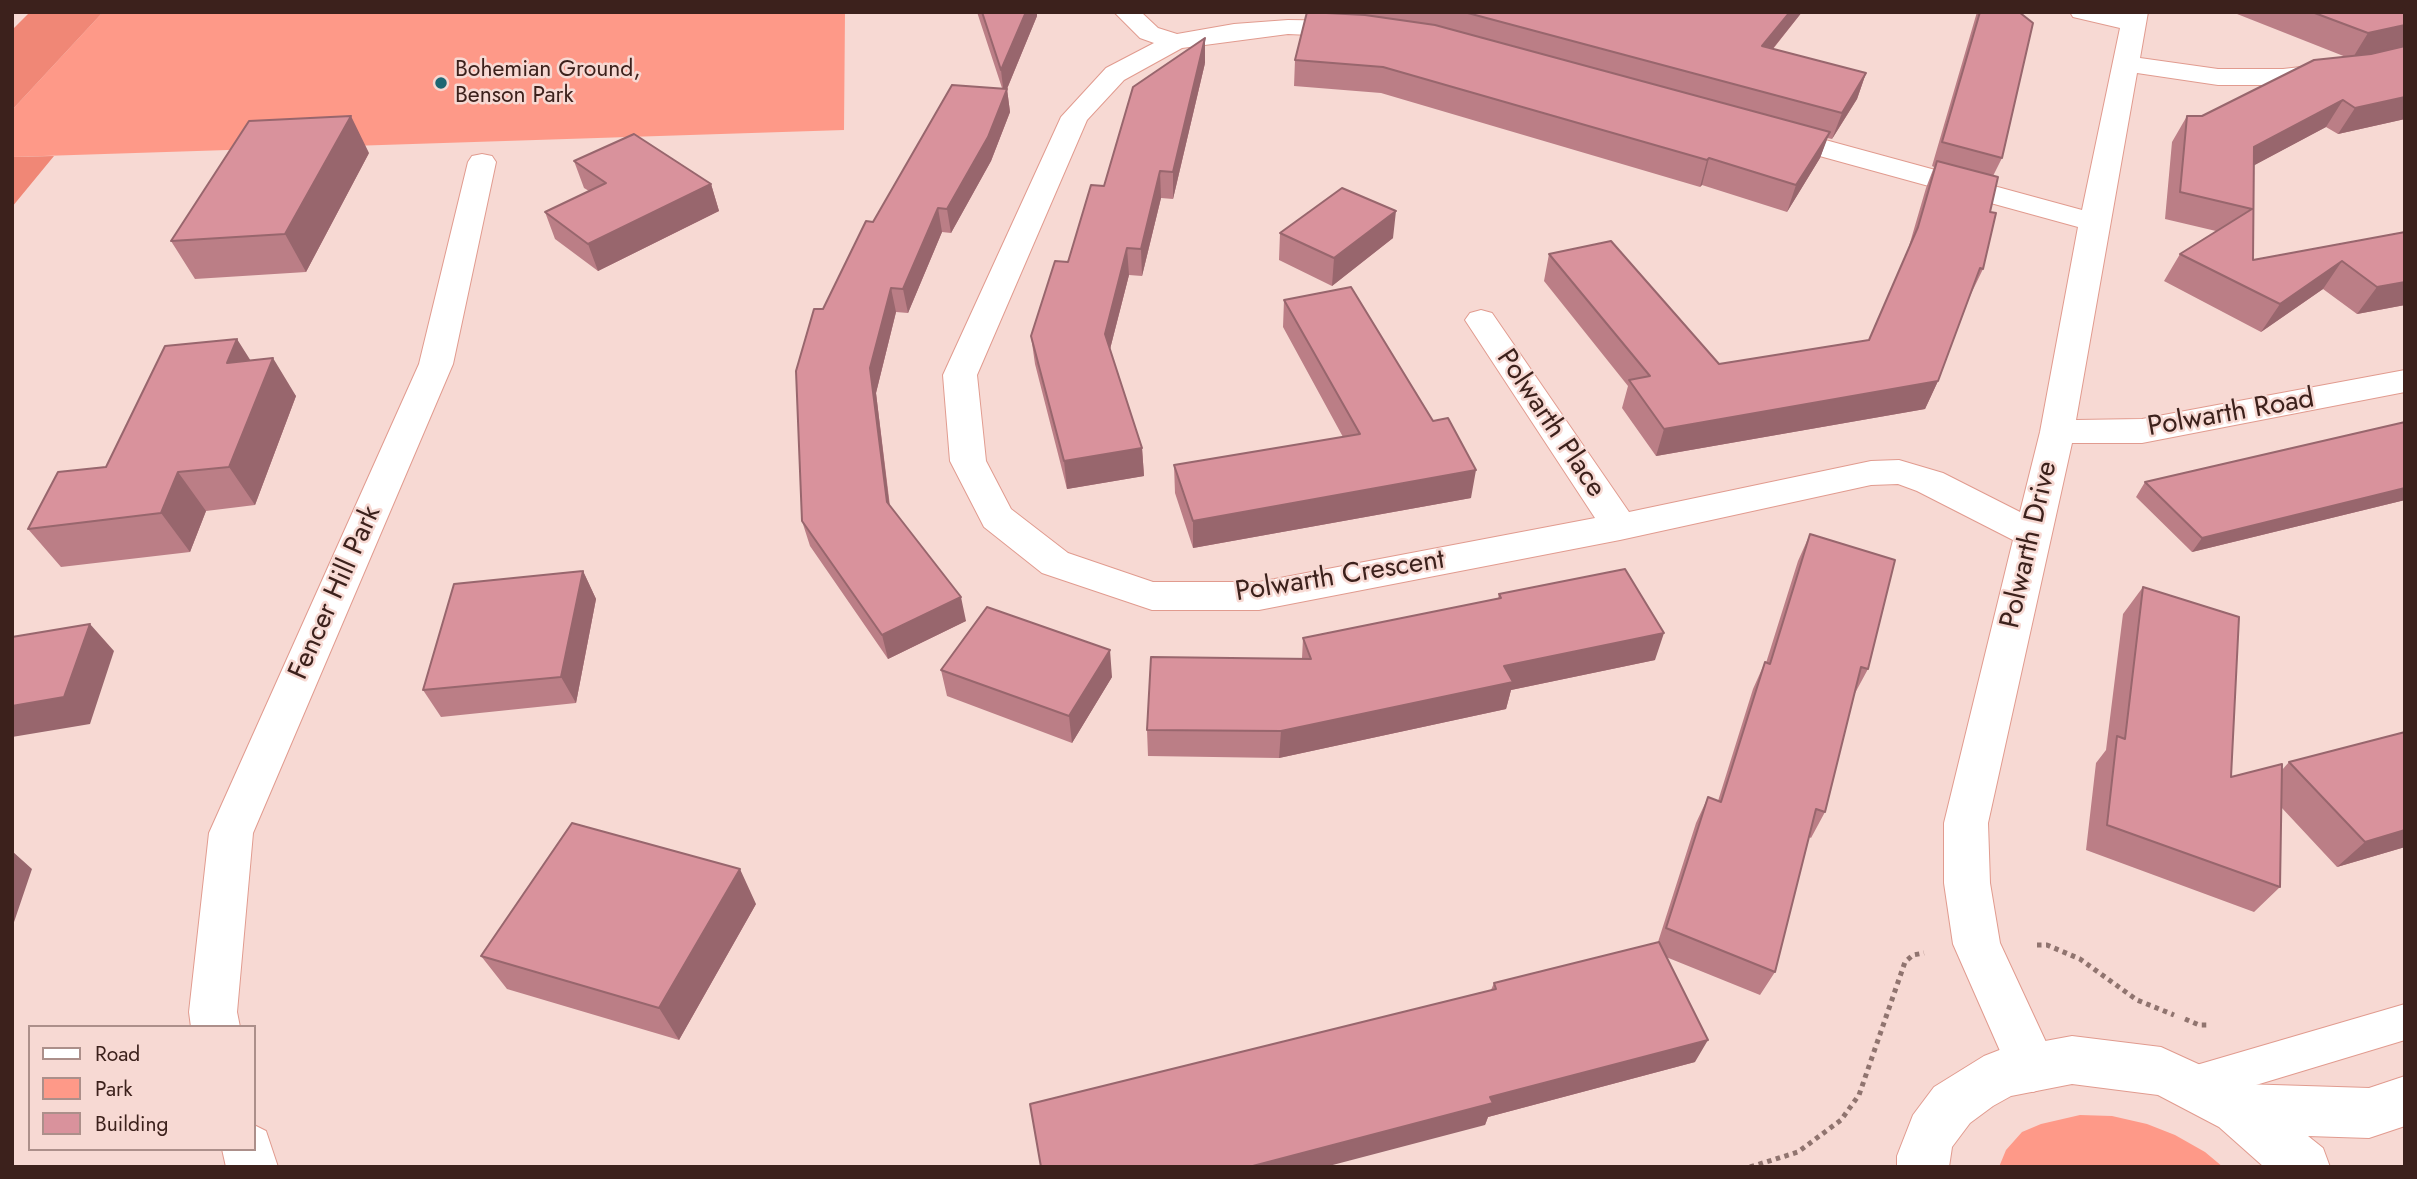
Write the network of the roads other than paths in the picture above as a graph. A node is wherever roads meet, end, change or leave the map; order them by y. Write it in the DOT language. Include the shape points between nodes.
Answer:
graph roads {
  1 [pos="1126,12"];
  2 [pos="2082,12"];
  3 [pos="2135,18"];
  4 [pos="1374,32"];
  5 [pos="1175,43"];
  6 [pos="2405,57"];
  7 [pos="2125,64"];
  8 [pos="1757,130"];
  9 [pos="482,162"];
  10 [pos="2094,222"];
  11 [pos="1481,320"];
  12 [pos="2405,381"];
  13 [pos="2057,432"];
  14 [pos="1620,527"];
  15 [pos="2031,533"];
  16 [pos="2405,1022"];
  17 [pos="216,1025"];
  18 [pos="2033,1068"];
  19 [pos="2193,1085"];
  20 [pos="2405,1101"];
  21 [pos="2238,1109"];
  22 [pos="1923,1167"];
  23 [pos="2304,1167"];
  1 -- 5 [label="street" via="1149,33"];
  2 -- 3 [label="street"];
  3 -- 7 [label="street, Polwarth Drive"];
  4 -- 5 [label="street, Polwarth Crescent" via="1288,27"];
  5 -- 14 [label="street, Polwarth Crescent" via="1115,74 1075,117 960,374 968,461 997,518 1055,563 1152,596 1259,596"];
  6 -- 7 [label="street" via="2354,69 2283,77 2218,77"];
  7 -- 10 [label="street, Polwarth Drive"];
  8 -- 10 [label="street"];
  9 -- 17 [label="street, Fencer Hill Park" via="436,363 231,833 213,1012"];
  10 -- 13 [label="street, Polwarth Drive"];
  11 -- 14 [label="street, Polwarth Place"];
  12 -- 13 [label="street, Polwarth Road" via="2142,431"];
  13 -- 15 [label="street, Polwarth Drive"];
  14 -- 15 [label="street, Polwarth Crescent" via="1871,473 1899,472 1930,482"];
  15 -- 18 [label="street, Polwarth Drive" via="1966,823 1966,883 1977,944"];
  16 -- 19 [label="lane"];
  18 -- 19 [label="street" via="2084,1061 2161,1071"];
  18 -- 22 [label="street" via="2002,1073 1952,1105 1931,1133"];
  19 -- 21 [label="street"];
  20 -- 21 [label="street" via="2369,1113"];
  21 -- 23 [label="street"];
}
